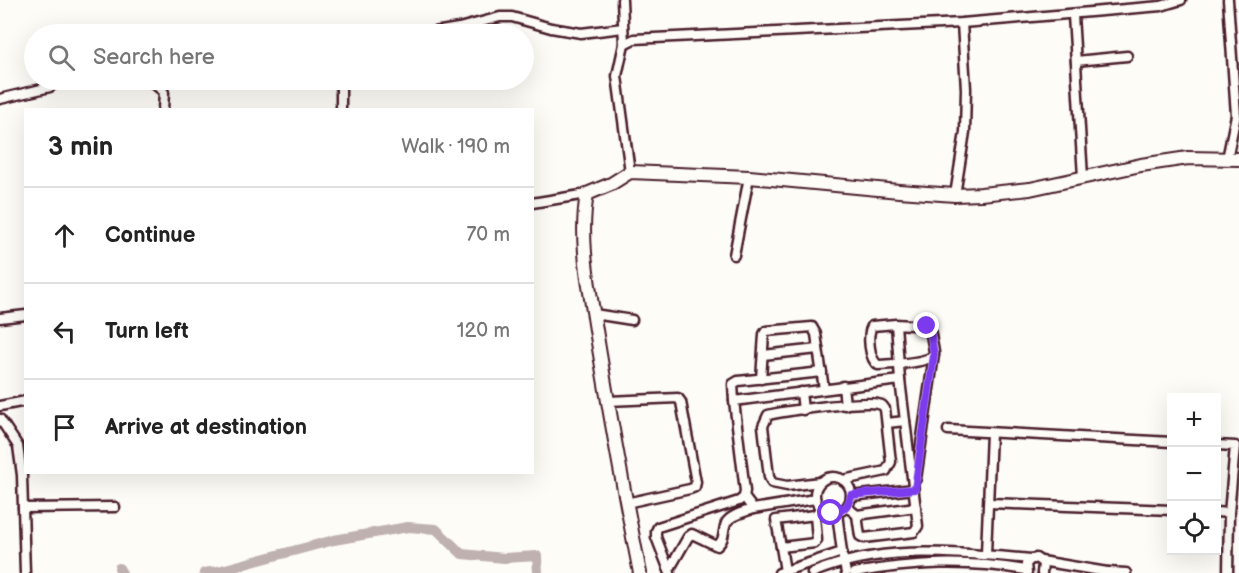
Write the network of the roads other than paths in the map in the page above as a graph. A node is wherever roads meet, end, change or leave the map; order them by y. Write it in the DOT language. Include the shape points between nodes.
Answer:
graph roads {
  1 [pos="622,0"];
  2 [pos="1181,0"];
  3 [pos="1228,0"];
  4 [pos="1073,15"];
  5 [pos="962,22"];
  6 [pos="471,24"];
  7 [pos="623,28"];
  8 [pos="624,44"];
  9 [pos="1127,56"];
  10 [pos="1076,61"];
  11 [pos="38,90"];
  12 [pos="162,90"];
  13 [pos="341,90"];
  14 [pos="0,99"];
  15 [pos="163,108"];
  16 [pos="341,108"];
  17 [pos="1233,159"];
  18 [pos="630,172"];
  19 [pos="749,177"];
  20 [pos="1083,177"];
  21 [pos="587,194"];
  22 [pos="955,195"];
  23 [pos="534,203"];
  24 [pos="734,255"];
  25 [pos="594,314"];
  26 [pos="24,315"];
  27 [pos="0,318"];
  28 [pos="633,320"];
  29 [pos="896,324"];
  30 [pos="818,349"];
  31 [pos="763,355"];
  32 [pos="934,355"];
  33 [pos="899,363"];
  34 [pos="822,372"];
  35 [pos="761,379"];
  36 [pos="900,380"];
  37 [pos="843,386"];
  38 [pos="824,388"];
  39 [pos="801,392"];
  40 [pos="24,401"];
  41 [pos="608,401"];
  42 [pos="734,401"];
  43 [pos="846,405"];
  44 [pos="0,406"];
  45 [pos="803,410"];
  46 [pos="0,419"];
  47 [pos="905,421"];
  48 [pos="887,423"];
  49 [pos="948,430"];
  50 [pos="991,433"];
  51 [pos="1167,442"];
  52 [pos="1221,445"];
  53 [pos="843,480"];
  54 [pos="820,482"];
  55 [pos="915,489"];
  56 [pos="851,495"];
  57 [pos="744,497"];
  58 [pos="1235,497"];
  59 [pos="815,499"];
  60 [pos="626,502"];
  61 [pos="989,503"];
  62 [pos="774,505"];
  63 [pos="115,507"];
  64 [pos="847,507"];
  65 [pos="916,507"];
  66 [pos="23,508"];
  67 [pos="753,509"];
  68 [pos="1167,510"];
  69 [pos="818,512"];
  70 [pos="1221,512"];
  71 [pos="837,513"];
  72 [pos="1229,513"];
  73 [pos="856,515"];
  74 [pos="776,520"];
  75 [pos="781,547"];
  76 [pos="842,552"];
  77 [pos="986,554"];
  78 [pos="1239,558"];
  79 [pos="1037,560"];
  80 [pos="1229,562"];
  81 [pos="843,563"];
  82 [pos="670,571"];
  83 [pos="782,572"];
  84 [pos="1026,572"];
  85 [pos="1110,572"];
  86 [pos="26,573"];
  87 [pos="640,573"];
  88 [pos="812,573"];
  89 [pos="846,573"];
  90 [pos="854,573"];
  91 [pos="1043,573"];
  92 [pos="1125,573"];
  93 [pos="1228,573"];
  1 -- 7 [label="street"];
  2 -- 4 [label="street" via="1161,6"];
  3 -- 17 [label="street" via="1236,115"];
  4 -- 5 [label="street"];
  4 -- 10 [label="street"];
  5 -- 8 [label="street" via="634,39"];
  5 -- 22 [label="street" via="965,132"];
  6 -- 7 [label="street" via="512,17 581,33"];
  7 -- 8 [label="street"];
  8 -- 18 [label="street" via="617,76"];
  9 -- 10 [label="street"];
  10 -- 20 [label="street"];
  11 -- 14 [label="street"];
  12 -- 15 [label="street"];
  13 -- 16 [label="street"];
  17 -- 20 [label="street" via="1188,158"];
  18 -- 19 [label="street"];
  18 -- 21 [label="street"];
  19 -- 22 [label="street"];
  19 -- 24 [label="street"];
  20 -- 22 [label="street" via="1030,189"];
  21 -- 23 [label="street"];
  21 -- 25 [label="street" via="583,239"];
  25 -- 28 [label="street"];
  25 -- 41 [label="street"];
  26 -- 27 [label="street"];
  29 -- 32 [label="street" via="927,326"];
  29 -- 33 [label="street"];
  29 -- 33 [label="street" via="872,326 870,334 874,363"];
  30 -- 31 [label="street"];
  30 -- 31 [label="street" via="812,327 769,330 764,334"];
  30 -- 34 [label="street"];
  31 -- 35 [label="street"];
  32 -- 33 [label="street"];
  32 -- 55 [label="street"];
  33 -- 36 [label="street"];
  34 -- 35 [label="street"];
  34 -- 38 [label="street"];
  35 -- 42 [label="street" via="733,384"];
  36 -- 37 [label="street"];
  36 -- 47 [label="street"];
  37 -- 38 [label="street"];
  37 -- 43 [label="street"];
  38 -- 39 [label="street"];
  39 -- 42 [label="street"];
  39 -- 45 [label="street"];
  40 -- 44 [label="street"];
  41 -- 60 [label="street"];
  41 -- 60 [label="street" via="678,398 696,482 690,489"];
  42 -- 57 [label="street"];
  43 -- 45 [label="street"];
  43 -- 48 [label="street" via="882,405"];
  45 -- 54 [label="street" via="765,419 763,433 770,477 777,485"];
  46 -- 66 [label="street" via="18,446"];
  47 -- 48 [label="street"];
  47 -- 55 [label="street"];
  48 -- 53 [label="street" via="891,462 886,471"];
  49 -- 50 [label="street"];
  50 -- 51 [label="street"];
  50 -- 61 [label="street"];
  52 -- 58 [label="street" via="1235,446"];
  53 -- 54 [label="street" via="831,477"];
  53 -- 56 [label="street"];
  54 -- 59 [label="street"];
  55 -- 56 [label="street"];
  55 -- 65 [label="street"];
  56 -- 64 [label="street"];
  57 -- 67 [label="street"];
  57 -- 82 [label="street" via="658,527 656,537"];
  58 -- 72 [label="street"];
  59 -- 62 [label="street"];
  59 -- 69 [label="street"];
  60 -- 87 [label="street"];
  61 -- 68 [label="street"];
  61 -- 77 [label="street"];
  62 -- 67 [label="street"];
  62 -- 74 [label="street"];
  63 -- 66 [label="street"];
  64 -- 71 [label="street"];
  64 -- 73 [label="street"];
  65 -- 73 [label="street"];
  65 -- 73 [label="street" via="918,526 914,532 860,536"];
  66 -- 86 [label="street"];
  67 -- 82 [label="street" via="726,523 723,539 717,546 692,534"];
  69 -- 71 [label="street"];
  69 -- 74 [label="street"];
  69 -- 75 [label="street" via="815,543"];
  70 -- 72 [label="street"];
  71 -- 76 [label="street"];
  72 -- 80 [label="street"];
  74 -- 75 [label="street"];
  75 -- 83 [label="street"];
  76 -- 81 [label="street"];
  76 -- 83 [label="street"];
  77 -- 79 [label="street"];
  77 -- 81 [label="street" via="922,551"];
  78 -- 80 [label="street"];
  79 -- 84 [label="street" via="1026,564"];
  79 -- 85 [label="street"];
  79 -- 91 [label="street" via="1044,567"];
  80 -- 93 [label="street"];
  81 -- 88 [label="street"];
  81 -- 89 [label="street"];
  84 -- 90 [label="street" via="949,563 898,565"];
  85 -- 92 [label="street"];
}
